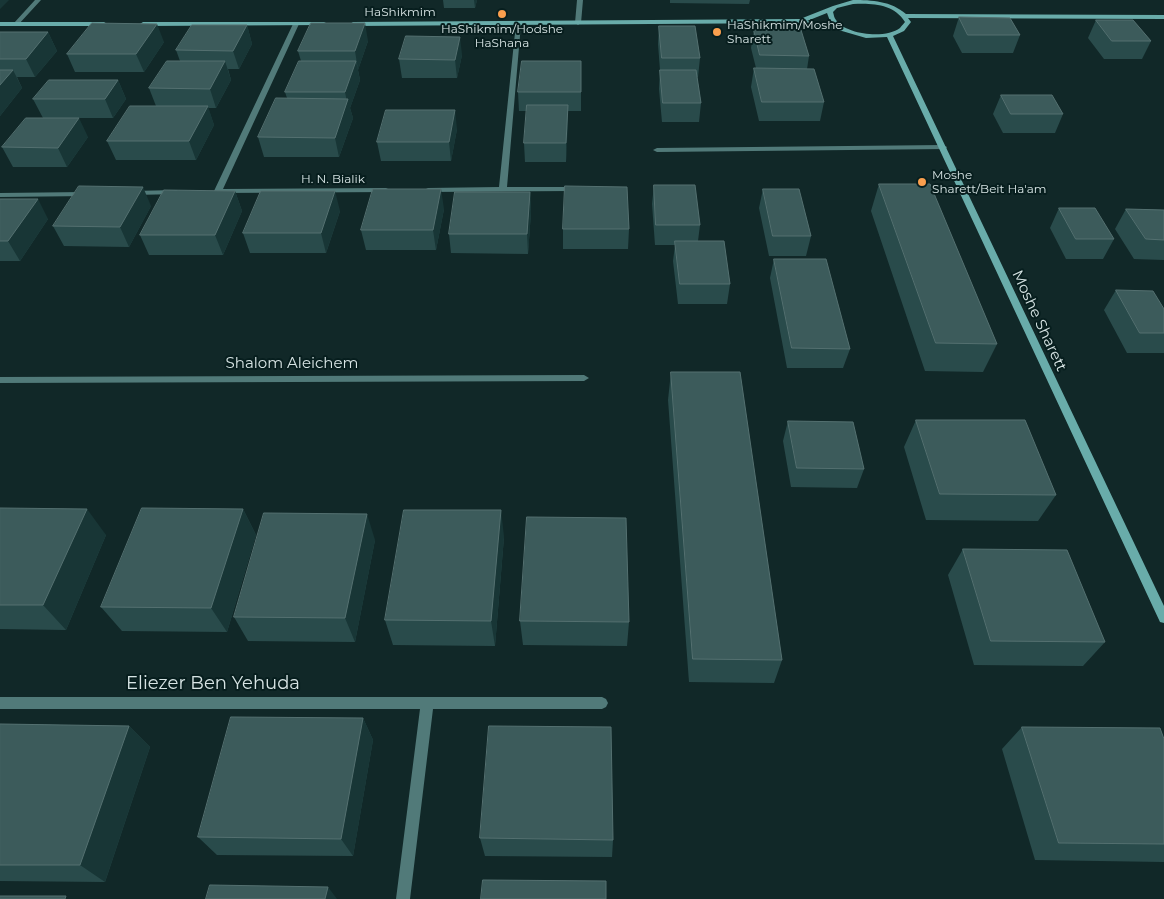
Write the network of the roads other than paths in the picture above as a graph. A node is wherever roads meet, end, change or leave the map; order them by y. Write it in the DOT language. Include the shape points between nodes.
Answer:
graph roads {
  1 [pos="38,0"];
  2 [pos="580,0"];
  3 [pos="882,0"];
  4 [pos="855,1"];
  5 [pos="890,6"];
  6 [pos="835,7"];
  7 [pos="906,16"];
  8 [pos="1164,17"];
  9 [pos="800,21"];
  10 [pos="0,24"];
  11 [pos="16,24"];
  12 [pos="116,24"];
  13 [pos="135,24"];
  14 [pos="296,24"];
  15 [pos="331,24"];
  16 [pos="349,24"];
  17 [pos="518,24"];
  18 [pos="578,24"];
  19 [pos="842,29"];
  20 [pos="890,36"];
  21 [pos="942,147"];
  22 [pos="657,150"];
  23 [pos="503,189"];
  24 [pos="569,189"];
  25 [pos="395,190"];
  26 [pos="414,190"];
  27 [pos="218,191"];
  28 [pos="188,192"];
  29 [pos="208,192"];
  30 [pos="129,193"];
  31 [pos="99,194"];
  32 [pos="0,195"];
  33 [pos="584,378"];
  34 [pos="0,380"];
  35 [pos="1164,618"];
  36 [pos="0,703"];
  37 [pos="427,703"];
  38 [pos="602,703"];
  39 [pos="403,899"];
  1 -- 11 [label="street"];
  2 -- 18 [label="street"];
  3 -- 5 [label="street"];
  4 -- 5 [label="street"];
  4 -- 6 [label="street, HaShikmim"];
  5 -- 7 [label="street"];
  6 -- 9 [label="street, HaShikmim"];
  6 -- 19 [label="street" via="830,18"];
  7 -- 8 [label="street"];
  7 -- 20 [label="street" via="906,28"];
  9 -- 18 [label="street, HaShikmim"];
  9 -- 19 [label="street, HaShikmim"];
  10 -- 11 [label="street"];
  11 -- 12 [label="street"];
  13 -- 14 [label="street"];
  14 -- 15 [label="street"];
  14 -- 27 [label="street"];
  16 -- 17 [label="street, HaShikmim"];
  17 -- 18 [label="street, HaShikmim"];
  17 -- 23 [label="street"];
  19 -- 20 [label="street, HaShikmim" via="865,36"];
  20 -- 21 [label="street, Moshe Sharett"];
  21 -- 22 [label="street"];
  21 -- 35 [label="street, Moshe Sharett"];
  23 -- 24 [label="street"];
  23 -- 26 [label="street"];
  25 -- 27 [label="street, H. N. Bialik"];
  27 -- 29 [label="street, H. N. Bialik"];
  28 -- 30 [label="street"];
  31 -- 32 [label="street"];
  33 -- 34 [label="street, Shalom Aleichem"];
  36 -- 37 [label="street, Eliezer Ben Yehuda"];
  37 -- 38 [label="street, Eliezer Ben Yehuda"];
  37 -- 39 [label="street"];
}
